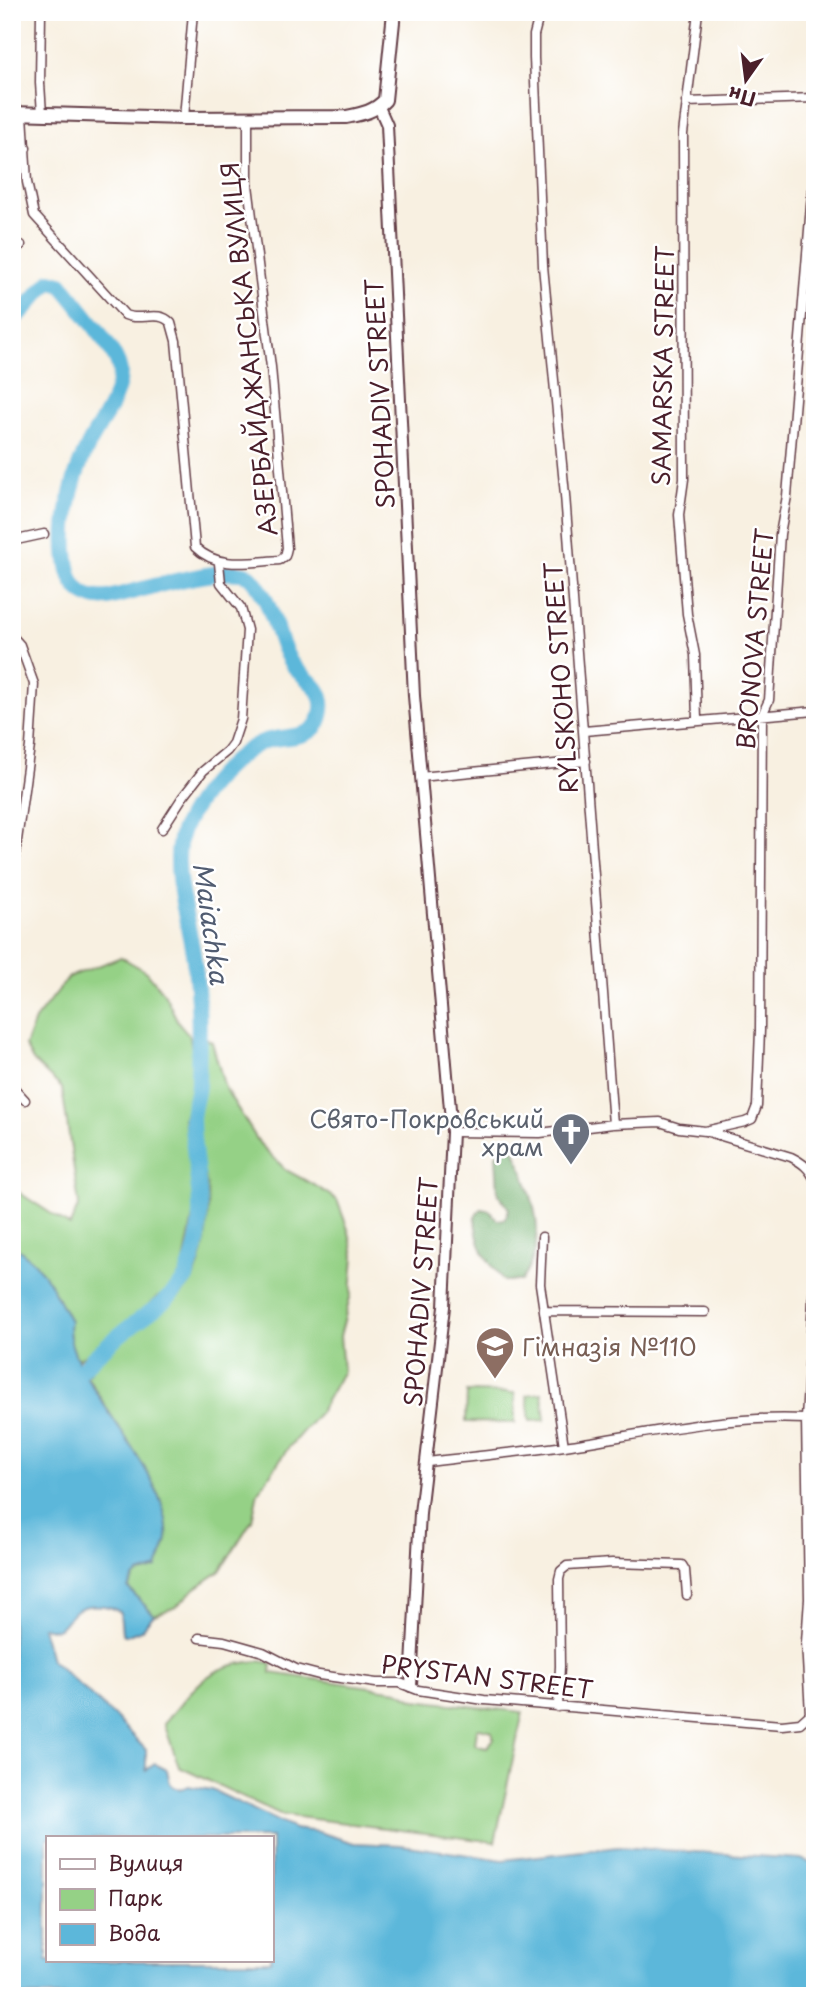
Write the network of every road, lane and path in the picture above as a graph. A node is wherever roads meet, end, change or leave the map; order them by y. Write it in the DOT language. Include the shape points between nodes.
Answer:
graph roads {
  1 [pos="41,12"];
  2 [pos="193,12"];
  3 [pos="394,12"];
  4 [pos="540,12"];
  5 [pos="698,12"];
  6 [pos="815,98"];
  7 [pos="686,102"];
  8 [pos="379,107"];
  9 [pos="18,114"];
  10 [pos="42,114"];
  11 [pos="248,117"];
  12 [pos="184,118"];
  13 [pos="26,148"];
  14 [pos="12,152"];
  15 [pos="815,157"];
  16 [pos="44,534"];
  17 [pos="12,541"];
  18 [pos="219,566"];
  19 [pos="12,636"];
  20 [pos="815,710"];
  21 [pos="762,715"];
  22 [pos="697,720"];
  23 [pos="584,732"];
  24 [pos="586,761"];
  25 [pos="420,777"];
  26 [pos="162,829"];
  27 [pos="12,877"];
  28 [pos="12,1086"];
  29 [pos="24,1100"];
  30 [pos="613,1124"];
  31 [pos="705,1131"];
  32 [pos="452,1132"];
  33 [pos="815,1180"];
  34 [pos="542,1237"];
  35 [pos="815,1266"];
  36 [pos="545,1311"];
  37 [pos="705,1312"];
  38 [pos="806,1419"];
  39 [pos="564,1446"];
  40 [pos="427,1462"];
  41 [pos="687,1595"];
  42 [pos="199,1637"];
  43 [pos="411,1686"];
  44 [pos="558,1707"];
  45 [pos="812,1715"];
  1 -- 10 [label="street"];
  2 -- 12 [label="street"];
  3 -- 8 [label="main road" via="387,92"];
  4 -- 23 [label="street, RYLSKOHO STREET" via="534,58 543,266"];
  5 -- 7 [label="street, SAMARSKA STREET"];
  6 -- 7 [label="street"];
  7 -- 22 [label="street, SAMARSKA STREET" via="682,134 684,479 679,515 695,655"];
  8 -- 11 [label="main road" via="346,117"];
  8 -- 25 [label="street, SPOHADIV STREET" via="387,125"];
  9 -- 10 [label="main road"];
  9 -- 13 [label="street"];
  10 -- 12 [label="main road"];
  11 -- 12 [label="main road"];
  11 -- 18 [label="street, АЗЕРБАЙДЖАНСЬКА ВУЛИЦЯ" via="248,186 287,548 280,560"];
  13 -- 14 [label="street"];
  13 -- 18 [label="street" via="34,215 125,315 161,316 172,323 195,547"];
  15 -- 21 [label="street, BRONOVA STREET" via="769,700"];
  16 -- 17 [label="street"];
  18 -- 26 [label="street" via="221,583 241,608 247,630 241,719 233,743 203,771"];
  19 -- 27 [label="street" via="20,645 34,684"];
  20 -- 21 [label="street"];
  21 -- 22 [label="street"];
  21 -- 31 [label="street, BRONOVA STREET" via="757,1106 752,1119"];
  22 -- 23 [label="street"];
  23 -- 24 [label="street, RYLSKOHO STREET"];
  24 -- 25 [label="street"];
  24 -- 30 [label="street, RYLSKOHO STREET"];
  25 -- 32 [label="street, SPOHADIV STREET"];
  28 -- 29 [label="street"];
  30 -- 31 [label="street" via="660,1122"];
  30 -- 32 [label="street" via="540,1133"];
  31 -- 33 [label="street" via="791,1157 803,1163"];
  32 -- 40 [label="street, SPOHADIV STREET" via="444,1307"];
  34 -- 36 [label="street" via="540,1284"];
  35 -- 38 [label="street"];
  36 -- 37 [label="street"];
  36 -- 39 [label="street"];
  38 -- 39 [label="street" via="721,1422"];
  38 -- 45 [label="street" via="806,1642"];
  39 -- 40 [label="street"];
  40 -- 43 [label="street, SPOHADIV STREET"];
  41 -- 44 [label="street" via="682,1565 612,1563 564,1568 559,1579"];
  42 -- 43 [label="street, PRYSTAN STREET" via="263,1651 296,1669 319,1675"];
  43 -- 44 [label="street, PRYSTAN STREET" via="484,1700"];
  44 -- 45 [label="street, PRYSTAN STREET" via="782,1725 800,1723"];
}
